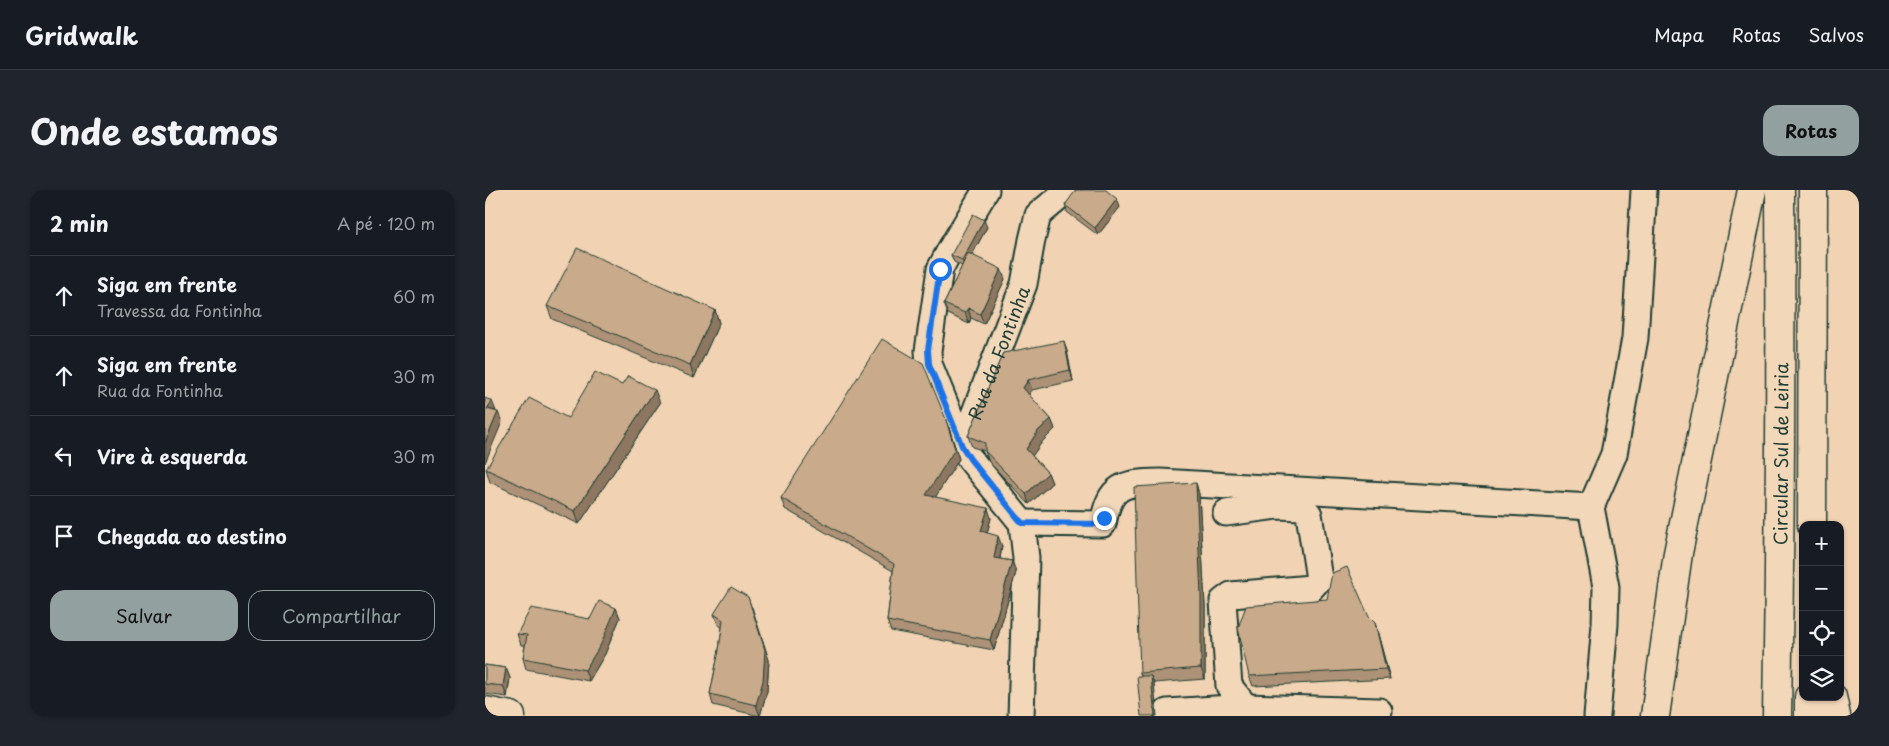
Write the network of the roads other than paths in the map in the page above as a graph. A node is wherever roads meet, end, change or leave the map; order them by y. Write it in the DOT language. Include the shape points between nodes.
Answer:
graph roads {
  1 [pos="986,190"];
  2 [pos="1068,190"];
  3 [pos="1644,190"];
  4 [pos="1752,190"];
  5 [pos="1780,190"];
  6 [pos="1813,190"];
  7 [pos="962,446"];
  8 [pos="1591,507"];
  9 [pos="1226,513"];
  10 [pos="1812,521"];
  11 [pos="1022,523"];
  12 [pos="1809,701"];
  13 [pos="1833,701"];
  14 [pos="485,711"];
  15 [pos="1250,711"];
  16 [pos="1167,712"];
  17 [pos="1379,712"];
  18 [pos="511,716"];
  19 [pos="1021,716"];
  20 [pos="1597,716"];
  21 [pos="1655,716"];
  22 [pos="1777,716"];
  23 [pos="1809,716"];
  24 [pos="1836,716"];
  1 -- 7 [label="street" via="940,269 928,350 929,364"];
  2 -- 7 [label="street, Rua da Fontinha" via="1038,215 1024,284"];
  3 -- 8 [label="street" via="1632,356 1614,454"];
  4 -- 21 [label="main road" via="1678,553"];
  5 -- 22 [label="main road, Circular Sul de Leiria"];
  6 -- 10 [label="main road"];
  7 -- 11 [label="street"];
  8 -- 11 [label="street" via="1136,482 1115,492 1103,524"];
  8 -- 20 [label="street" via="1606,587"];
  9 -- 15 [label="street" via="1277,506 1302,507 1309,514 1319,579 1311,588 1231,595 1223,601 1229,686"];
  11 -- 19 [label="street" via="1026,558"];
  12 -- 23 [label="main road"];
  13 -- 24 [label="main road"];
  14 -- 18 [label="main road"];
  15 -- 16 [label="street"];
  15 -- 17 [label="street"];
}
